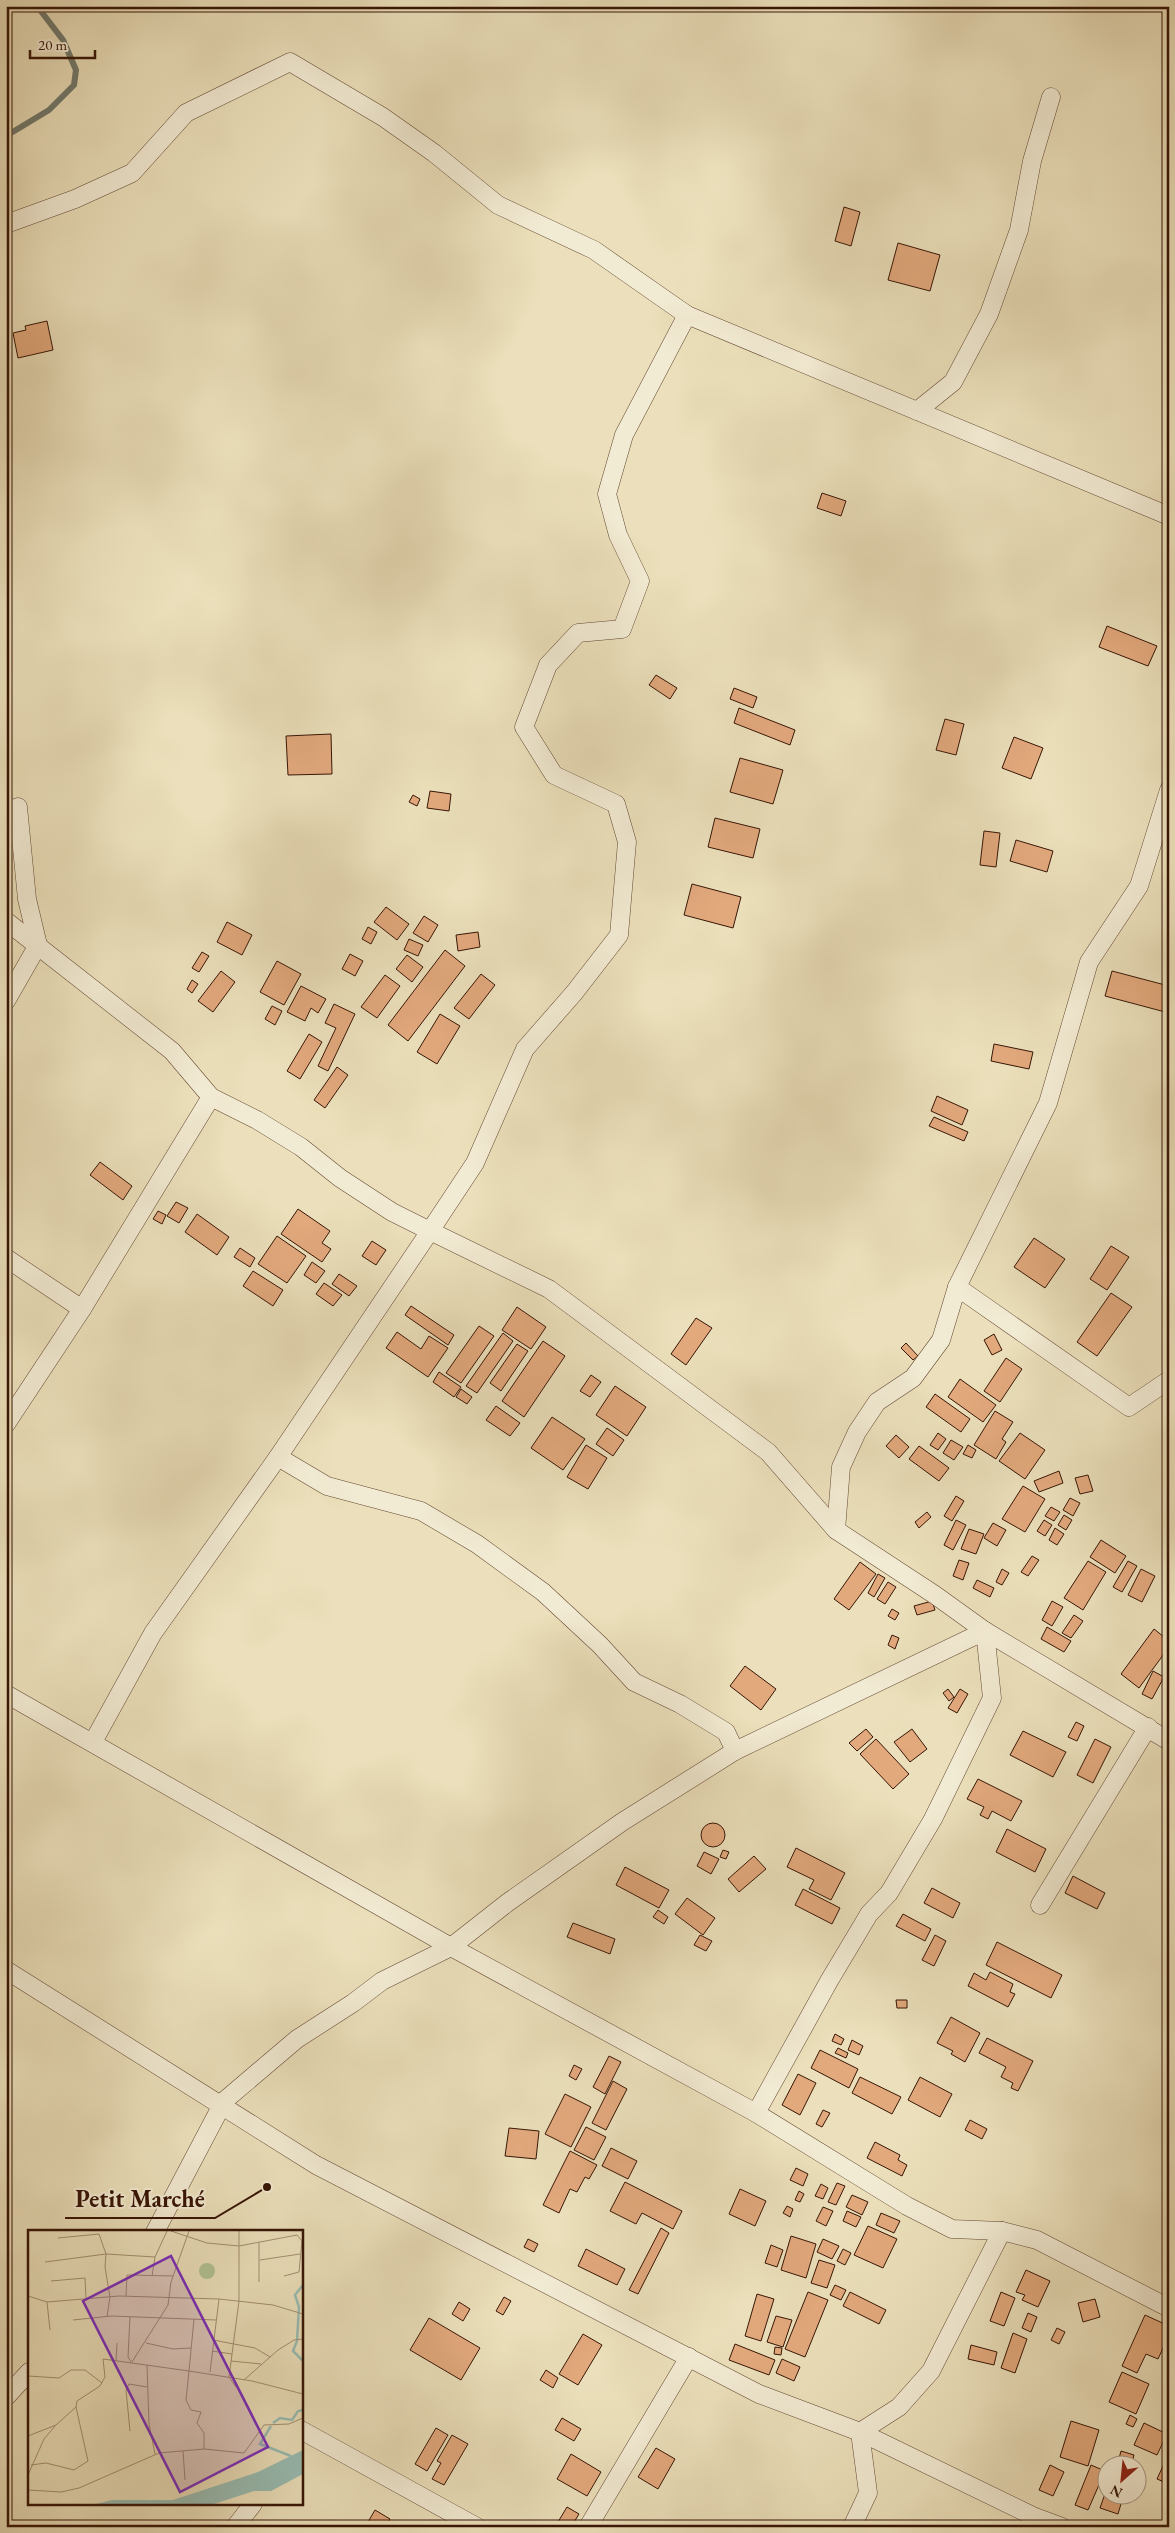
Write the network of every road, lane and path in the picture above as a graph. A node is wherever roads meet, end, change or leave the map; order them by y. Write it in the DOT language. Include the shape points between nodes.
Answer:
graph roads {
  1 [pos="1051,97"];
  2 [pos="6,224"];
  3 [pos="687,315"];
  4 [pos="917,411"];
  5 [pos="1169,516"];
  6 [pos="1169,790"];
  7 [pos="18,807"];
  8 [pos="6,921"];
  9 [pos="38,945"];
  10 [pos="6,1001"];
  11 [pos="211,1097"];
  12 [pos="430,1232"];
  13 [pos="6,1258"];
  14 [pos="957,1287"];
  15 [pos="82,1309"];
  16 [pos="1169,1380"];
  17 [pos="6,1424"];
  18 [pos="278,1457"];
  19 [pos="836,1530"];
  20 [pos="985,1631"];
  21 [pos="6,1694"];
  22 [pos="1148,1727"];
  23 [pos="1169,1741"];
  24 [pos="93,1742"];
  25 [pos="735,1751"];
  26 [pos="1040,1905"];
  27 [pos="452,1947"];
  28 [pos="6,1970"];
  29 [pos="221,2105"];
  30 [pos="756,2113"];
  31 [pos="156,2230"];
  32 [pos="1002,2231"];
  33 [pos="1169,2308"];
  34 [pos="688,2357"];
  35 [pos="28,2373"];
  36 [pos="6,2397"];
  37 [pos="860,2432"];
  38 [pos="304,2436"];
  39 [pos="252,2506"];
  40 [pos="236,2527"];
  41 [pos="477,2527"];
  42 [pos="588,2527"];
  43 [pos="852,2527"];
  44 [pos="1062,2527"];
  1 -- 4 [label="street" via="1032,161 1019,230 988,314 953,382"];
  2 -- 3 [label="street" via="132,173 186,112 290,62 383,117 498,204 594,250"];
  3 -- 4 [label="street"];
  3 -- 12 [label="street" via="624,435 607,494 618,535 640,581 622,629 578,633 548,665 524,727 554,775 616,804 627,842 619,935 525,1048 475,1163"];
  4 -- 5 [label="street"];
  6 -- 14 [label="street" via="1138,886 1089,962 1048,1103"];
  7 -- 9 [label="street" via="26,899"];
  8 -- 9 [label="street"];
  9 -- 10 [label="street"];
  9 -- 11 [label="street" via="172,1051"];
  11 -- 12 [label="street" via="301,1147 340,1178"];
  11 -- 15 [label="street"];
  12 -- 18 [label="street"];
  12 -- 19 [label="street" via="549,1289 768,1452"];
  13 -- 15 [label="street"];
  14 -- 16 [label="street" via="1128,1407"];
  14 -- 19 [label="street" via="941,1340 914,1378 877,1402 858,1432 841,1467"];
  15 -- 17 [label="street"];
  18 -- 24 [label="street" via="153,1633"];
  18 -- 25 [label="street" via="327,1486 421,1510 477,1544 543,1592 634,1682 680,1704 726,1732"];
  19 -- 20 [label="street"];
  20 -- 22 [label="street"];
  20 -- 25 [label="street"];
  20 -- 30 [label="street" via="992,1698 933,1819 889,1893 869,1914"];
  21 -- 24 [label="street"];
  22 -- 23 [label="street"];
  22 -- 26 [label="street"];
  24 -- 27 [label="street"];
  25 -- 27 [label="street" via="614,1828 506,1903"];
  27 -- 29 [label="street" via="382,1981 353,2004 297,2039"];
  27 -- 30 [label="street"];
  28 -- 29 [label="street"];
  29 -- 31 [label="street"];
  29 -- 34 [label="street" via="316,2165"];
  30 -- 32 [label="street" via="907,2206 952,2229"];
  32 -- 33 [label="street" via="1037,2240"];
  32 -- 37 [label="street" via="931,2372 899,2406"];
  34 -- 37 [label="street" via="759,2394"];
  34 -- 42 [label="street"];
  35 -- 36 [label="street"];
  37 -- 43 [label="street" via="868,2493"];
  37 -- 44 [label="street"];
  38 -- 41 [label="street"];
  39 -- 40 [label="street"];
}
